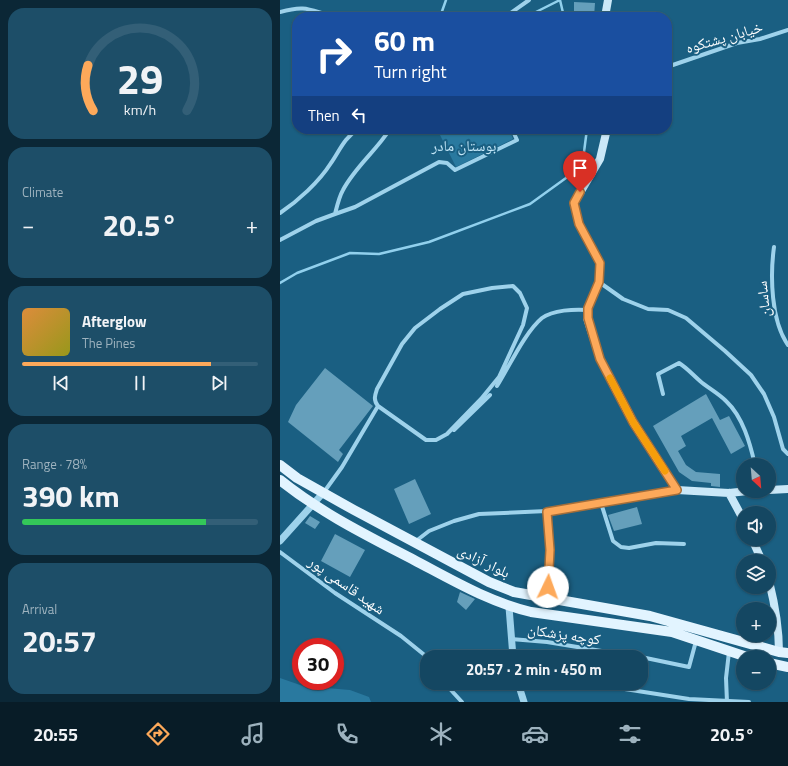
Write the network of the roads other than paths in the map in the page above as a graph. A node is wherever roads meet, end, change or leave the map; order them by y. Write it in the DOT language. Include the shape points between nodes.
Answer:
graph roads {
  1 [pos="529,0"];
  2 [pos="608,0"];
  3 [pos="280,12"];
  4 [pos="318,12"];
  5 [pos="512,12"];
  6 [pos="606,12"];
  7 [pos="788,30"];
  8 [pos="672,65"];
  9 [pos="353,134"];
  10 [pos="387,134"];
  11 [pos="514,134"];
  12 [pos="606,134"];
  13 [pos="280,213"];
  14 [pos="335,214"];
  15 [pos="280,240"];
  16 [pos="774,247"];
  17 [pos="599,282"];
  18 [pos="588,310"];
  19 [pos="788,345"];
  20 [pos="497,386"];
  21 [pos="663,394"];
  22 [pos="490,395"];
  23 [pos="378,406"];
  24 [pos="437,440"];
  25 [pos="788,454"];
  26 [pos="754,458"];
  27 [pos="280,465"];
  28 [pos="280,480"];
  29 [pos="788,489"];
  30 [pos="677,490"];
  31 [pos="776,490"];
  32 [pos="736,492"];
  33 [pos="323,493"];
  34 [pos="729,493"];
  35 [pos="601,503"];
  36 [pos="314,506"];
  37 [pos="736,506"];
  38 [pos="547,512"];
  39 [pos="280,541"];
  40 [pos="415,542"];
  41 [pos="684,544"];
  42 [pos="280,552"];
  43 [pos="514,592"];
  44 [pos="772,594"];
  45 [pos="547,599"];
  46 [pos="509,607"];
  47 [pos="510,639"];
  48 [pos="696,640"];
  49 [pos="512,650"];
  50 [pos="597,650"];
  51 [pos="420,652"];
  52 [pos="729,652"];
  53 [pos="783,653"];
  54 [pos="736,654"];
  55 [pos="648,659"];
  56 [pos="776,664"];
  57 [pos="788,667"];
  58 [pos="451,690"];
  59 [pos="520,690"];
  60 [pos="628,690"];
  61 [pos="689,700"];
  62 [pos="462,702"];
  63 [pos="524,702"];
  64 [pos="727,702"];
  65 [pos="749,702"];
  1 -- 5 [label="street"];
  2 -- 6 [label="main road"];
  3 -- 4 [label="street" via="300,7"];
  7 -- 8 [label="street, خیابان پشتکوه" via="737,43"];
  9 -- 13 [label="street" via="340,146 331,163 313,184"];
  10 -- 14 [label="street" via="342,191"];
  11 -- 14 [label="street" via="517,140 455,170 447,163 439,162 355,207"];
  12 -- 17 [label="main road" via="600,159 574,203 579,224 600,263"];
  14 -- 15 [label="street"];
  16 -- 19 [label="street, ساسان" via="772,264 776,314 780,334"];
  17 -- 18 [label="main road"];
  17 -- 25 [label="street" via="623,299 648,309 668,310 686,318 725,351 751,375 764,394 783,449"];
  18 -- 20 [label="street" via="561,311 543,318 523,342"];
  18 -- 30 [label="main road" via="600,359 633,422"];
  21 -- 26 [label="street" via="658,374 679,363 688,368 700,382 713,389 728,403 740,420"];
  22 -- 24 [label="street" via="443,440"];
  23 -- 24 [label="street" via="426,440"];
  23 -- 24 [label="street" via="375,402 377,389 402,344 415,328 463,294 513,286 520,292 526,308 523,325 499,377 473,408 447,434"];
  23 -- 33 [label="street" via="342,467"];
  27 -- 33 [label="main road, بلوار آزادی"];
  28 -- 36 [label="main road, بلوار آزادی"];
  29 -- 31 [label="main road"];
  30 -- 34 [label="main road"];
  30 -- 35 [label="street"];
  32 -- 34 [label="main road"];
  33 -- 36 [label="street"];
  33 -- 40 [label="main road, بلوار آزادی"];
  34 -- 37 [label="main road"];
  35 -- 38 [label="street"];
  35 -- 41 [label="street" via="613,541 621,548 656,543"];
  36 -- 39 [label="street"];
  36 -- 46 [label="main road, بلوار آزادی" via="456,582"];
  38 -- 40 [label="street" via="479,514 430,531"];
  38 -- 45 [label="street" via="550,550"];
  40 -- 43 [label="main road, بلوار آزادی" via="489,582"];
  42 -- 51 [label="street, شهید قاسمی پور"];
  43 -- 45 [label="main road, بلوار آزادی"];
  43 -- 46 [label="main road"];
  44 -- 53 [label="main road"];
  45 -- 53 [label="main road, بلوار آزادی" via="650,616"];
  46 -- 47 [label="street"];
  46 -- 48 [label="main road, بلوار آزادی" via="672,632"];
  47 -- 49 [label="street"];
  47 -- 50 [label="street, کوچه پزشکان"];
  48 -- 52 [label="main road, بلوار آزادی"];
  48 -- 55 [label="street, کوچه پزشکان" via="689,667"];
  52 -- 54 [label="main road, بلوار آزادی"];
  52 -- 64 [label="street"];
  56 -- 57 [label="main road"];
  58 -- 62 [label="street"];
  59 -- 63 [label="street"];
  60 -- 61 [label="street"];
  61 -- 64 [label="street"];
  64 -- 65 [label="street"];
}
